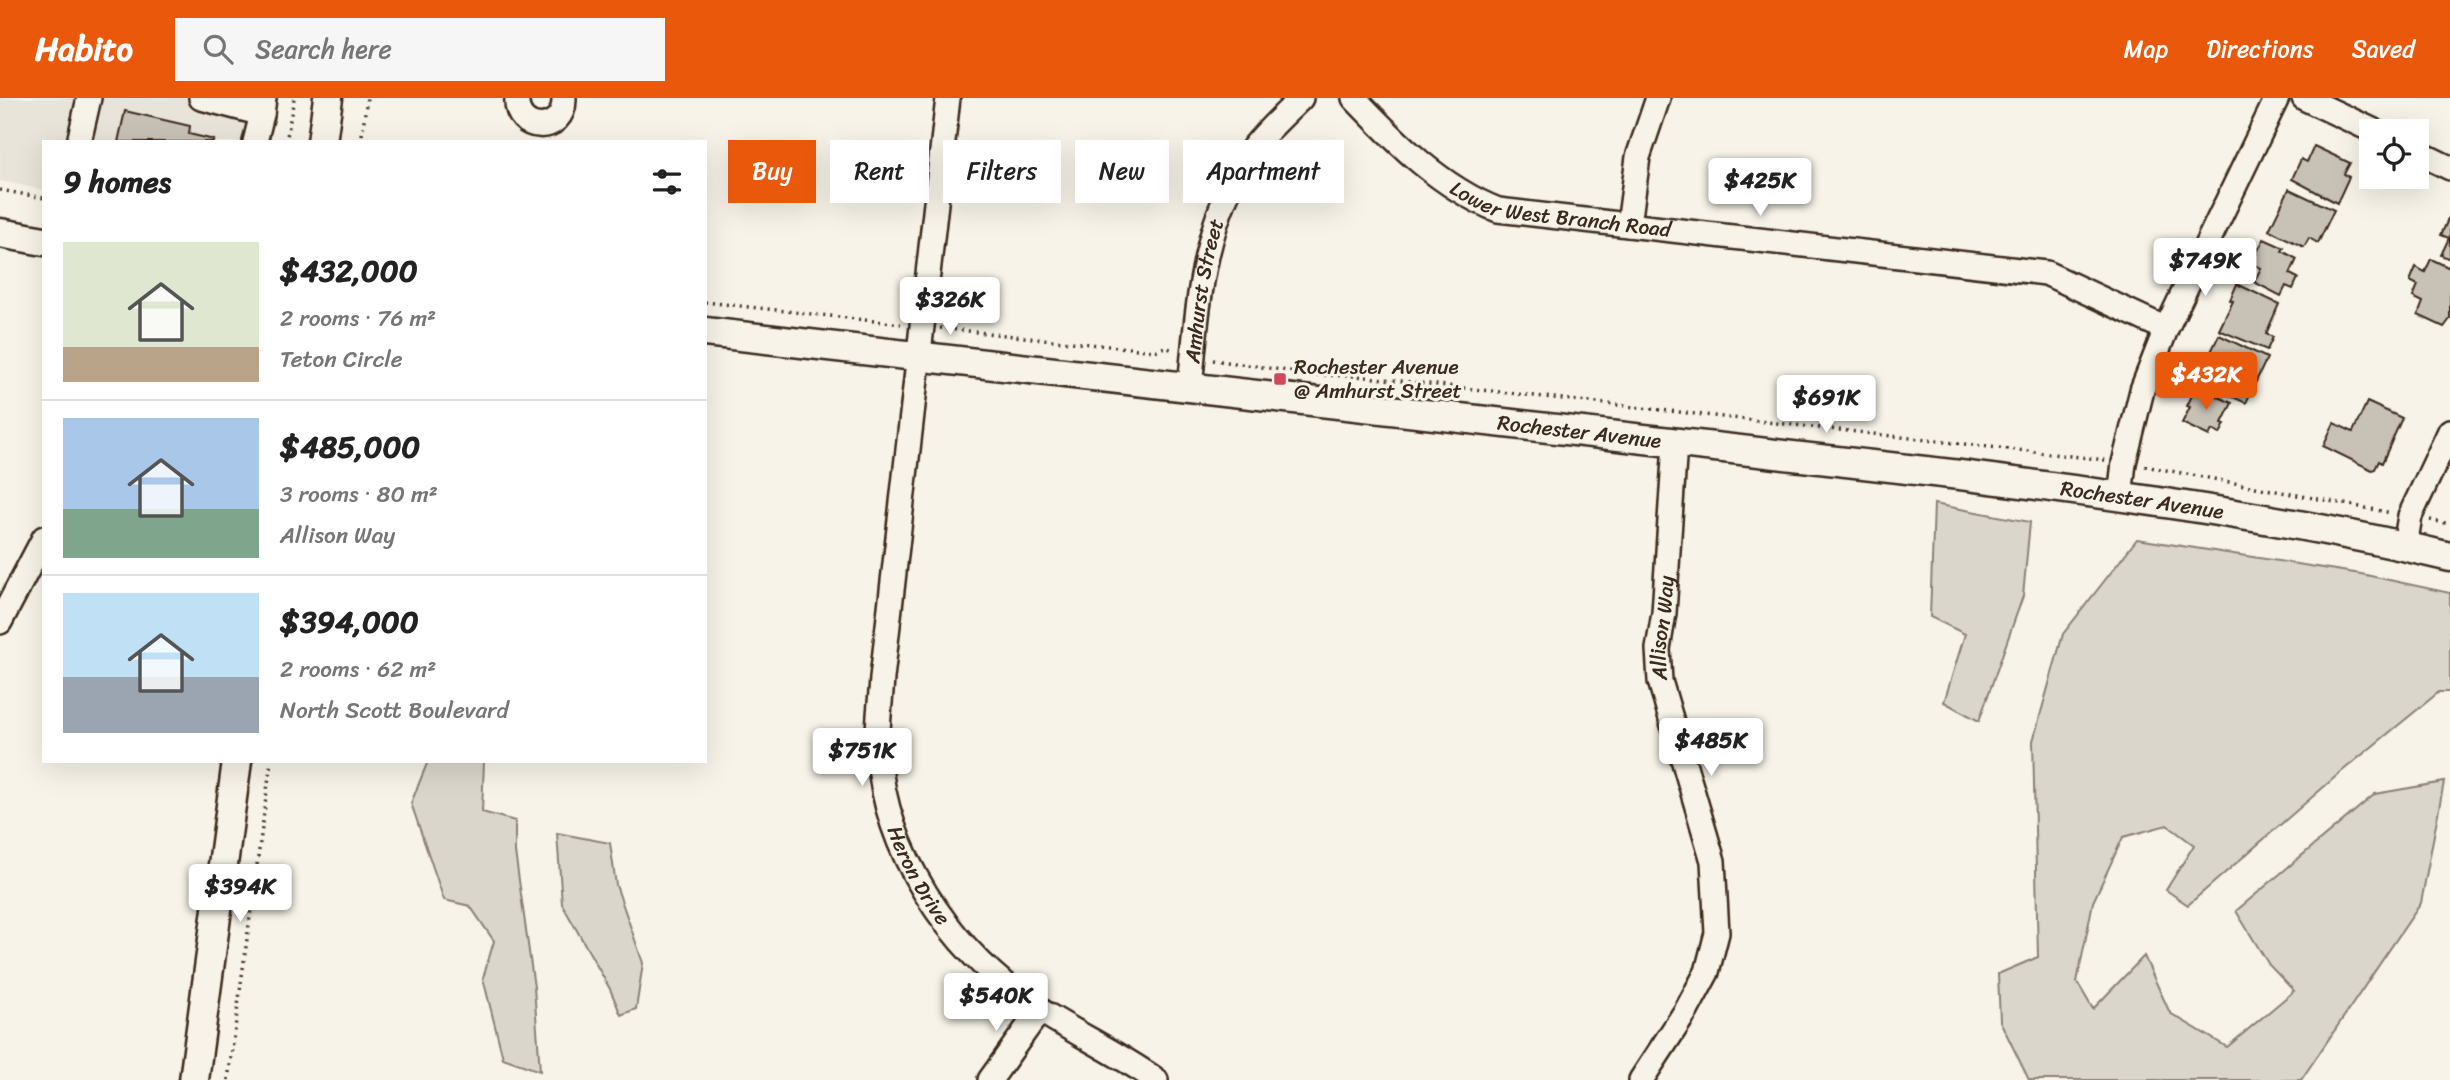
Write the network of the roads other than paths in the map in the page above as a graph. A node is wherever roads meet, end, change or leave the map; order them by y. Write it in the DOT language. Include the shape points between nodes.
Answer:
graph roads {
  1 [pos="89,98"];
  2 [pos="201,98"];
  3 [pos="328,98"];
  4 [pos="517,98"];
  5 [pos="564,98"];
  6 [pos="948,98"];
  7 [pos="1301,98"];
  8 [pos="1354,98"];
  9 [pos="1658,98"];
  10 [pos="2277,98"];
  11 [pos="2304,98"];
  12 [pos="263,106"];
  13 [pos="2359,124"];
  14 [pos="79,140"];
  15 [pos="255,140"];
  16 [pos="322,140"];
  17 [pos="2429,158"];
  18 [pos="2450,168"];
  19 [pos="1629,225"];
  20 [pos="0,233"];
  21 [pos="42,241"];
  22 [pos="2166,329"];
  23 [pos="707,332"];
  24 [pos="919,358"];
  25 [pos="1190,388"];
  26 [pos="2450,431"];
  27 [pos="1675,443"];
  28 [pos="2120,496"];
  29 [pos="42,542"];
  30 [pos="2405,546"];
  31 [pos="2450,557"];
  32 [pos="0,622"];
  33 [pos="237,763"];
  34 [pos="1040,1010"];
  35 [pos="194,1080"];
  36 [pos="990,1080"];
  37 [pos="1156,1080"];
  38 [pos="1641,1080"];
  1 -- 14 [label="street"];
  2 -- 12 [label="street"];
  3 -- 16 [label="main road"];
  4 -- 5 [label="street" via="523,118 537,125 558,118"];
  6 -- 24 [label="street, Heron Drive"];
  7 -- 25 [label="street, Amhurst Street" via="1253,149 1219,213 1200,284"];
  8 -- 19 [label="street, Lower West Branch Road" via="1391,137 1470,199 1498,210"];
  9 -- 19 [label="street" via="1638,156"];
  10 -- 22 [label="street"];
  11 -- 13 [label="street"];
  12 -- 15 [label="street"];
  17 -- 18 [label="street"];
  19 -- 22 [label="street, Lower West Branch Road" via="2046,273"];
  20 -- 21 [label="main road"];
  22 -- 28 [label="street" via="2142,390"];
  23 -- 24 [label="main road, Rochester Avenue"];
  24 -- 25 [label="main road, Rochester Avenue"];
  24 -- 34 [label="street, Heron Drive" via="882,678 878,737 882,775 907,860 931,904 1000,979"];
  25 -- 27 [label="main road, Rochester Avenue"];
  26 -- 30 [label="street" via="2410,516"];
  27 -- 28 [label="main road, Rochester Avenue"];
  27 -- 38 [label="street, Allison Way" via="1658,649 1660,681 1713,861 1717,933 1707,972"];
  28 -- 30 [label="main road, Rochester Avenue"];
  29 -- 32 [label="street"];
  30 -- 31 [label="main road, Rochester Avenue"];
  33 -- 35 [label="main road"];
  34 -- 36 [label="street"];
  34 -- 37 [label="street, Heron Drive"];
}
